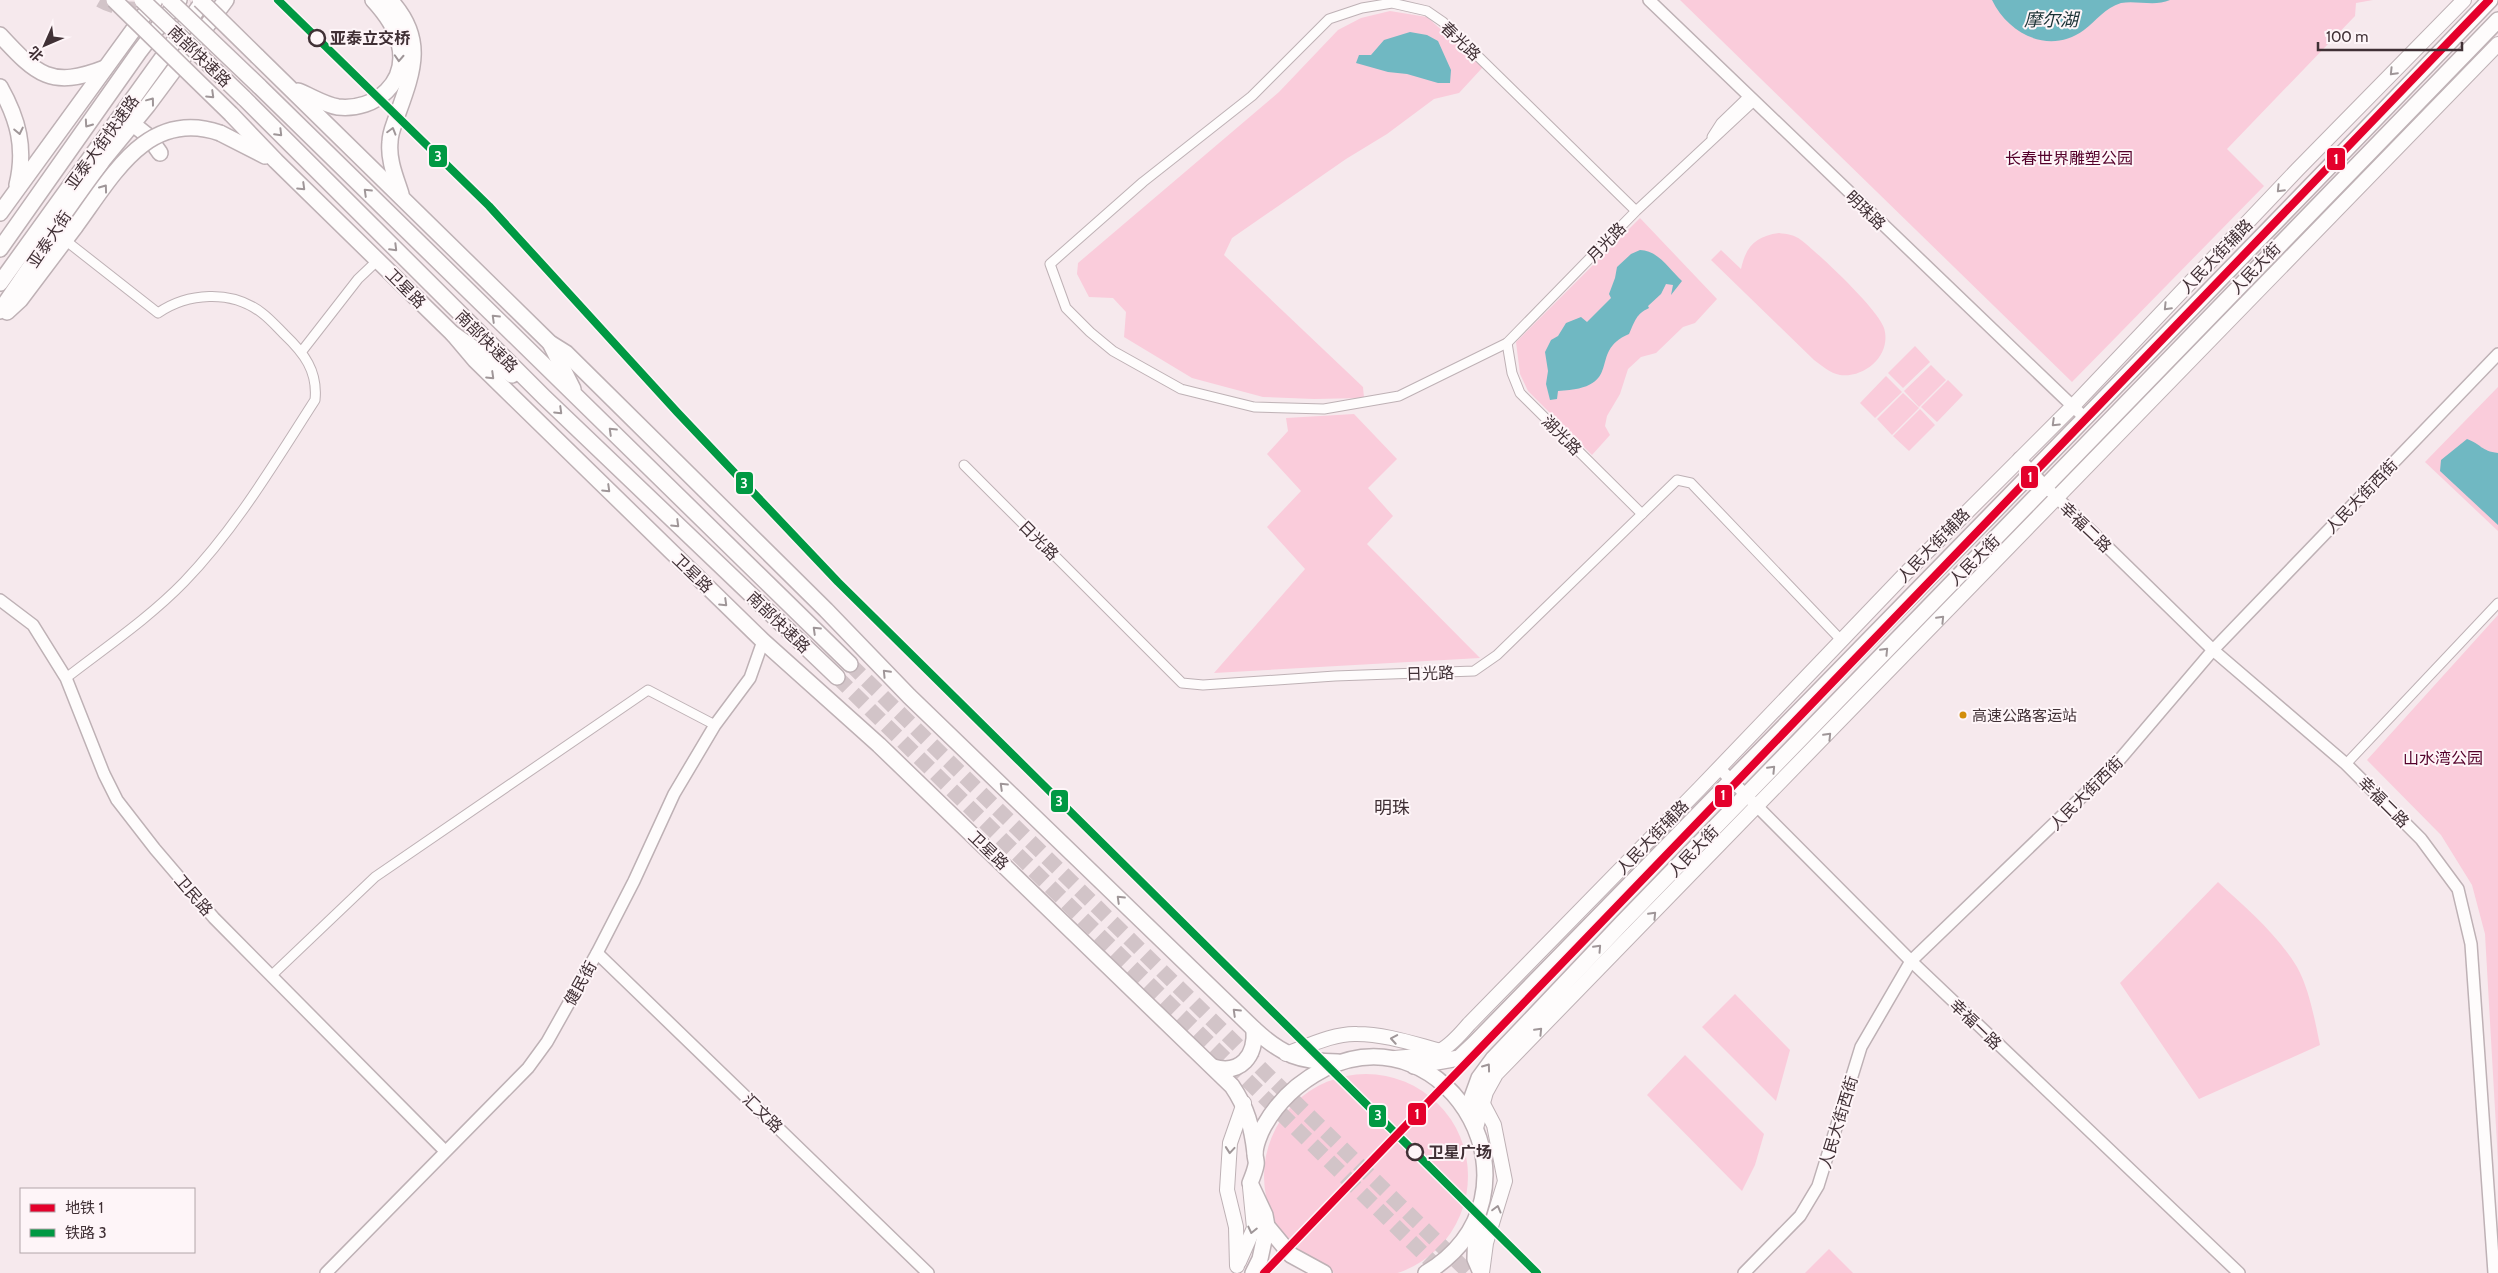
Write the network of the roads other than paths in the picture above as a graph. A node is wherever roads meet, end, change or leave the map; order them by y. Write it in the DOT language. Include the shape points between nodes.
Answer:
graph roads {
  1 [pos="107,0"];
  2 [pos="114,0"];
  3 [pos="142,0"];
  4 [pos="155,0"];
  5 [pos="169,0"];
  6 [pos="179,0"];
  7 [pos="200,0"];
  8 [pos="204,0"];
  9 [pos="226,0"];
  10 [pos="374,0"];
  11 [pos="390,0"];
  12 [pos="1649,0"];
  13 [pos="2464,0"];
  14 [pos="2490,0"];
  15 [pos="125,11"];
  16 [pos="2498,20"];
  17 [pos="0,35"];
  18 [pos="2498,44"];
  19 [pos="105,68"];
  20 [pos="0,86"];
  21 [pos="288,87"];
  22 [pos="1751,99"];
  23 [pos="133,124"];
  24 [pos="160,152"];
  25 [pos="276,161"];
  26 [pos="15,193"];
  27 [pos="401,196"];
  28 [pos="1636,211"];
  29 [pos="0,213"];
  30 [pos="65,240"];
  31 [pos="0,249"];
  32 [pos="378,260"];
  33 [pos="0,283"];
  34 [pos="0,311"];
  35 [pos="0,318"];
  36 [pos="453,334"];
  37 [pos="550,343"];
  38 [pos="1506,343"];
  39 [pos="302,351"];
  40 [pos="2498,354"];
  41 [pos="544,397"];
  42 [pos="578,399"];
  43 [pos="2072,407"];
  44 [pos="2085,418"];
  45 [pos="2019,458"];
  46 [pos="964,465"];
  47 [pos="2032,472"];
  48 [pos="2046,487"];
  49 [pos="2058,499"];
  50 [pos="1642,514"];
  51 [pos="0,600"];
  52 [pos="2498,603"];
  53 [pos="763,641"];
  54 [pos="1842,641"];
  55 [pos="2213,650"];
  56 [pos="850,664"];
  57 [pos="837,677"];
  58 [pos="66,678"];
  59 [pos="715,726"];
  60 [pos="2346,764"];
  61 [pos="1719,768"];
  62 [pos="1731,780"];
  63 [pos="1747,796"];
  64 [pos="1757,808"];
  65 [pos="597,953"];
  66 [pos="1911,961"];
  67 [pos="270,976"];
  68 [pos="1254,1029"];
  69 [pos="1441,1051"];
  70 [pos="1286,1054"];
  71 [pos="1388,1059"];
  72 [pos="1338,1062"];
  73 [pos="1414,1066"];
  74 [pos="1213,1067"];
  75 [pos="1244,1103"];
  76 [pos="1482,1104"];
  77 [pos="1467,1111"];
  78 [pos="1476,1128"];
  79 [pos="445,1151"];
  80 [pos="1255,1153"];
  81 [pos="1250,1183"];
  82 [pos="1476,1219"];
  83 [pos="1267,1226"];
  84 [pos="1235,1270"];
  85 [pos="1316,1272"];
  86 [pos="326,1273"];
  87 [pos="928,1273"];
  88 [pos="1253,1273"];
  89 [pos="1426,1273"];
  90 [pos="1481,1273"];
  91 [pos="1744,1273"];
  92 [pos="2239,1273"];
  93 [pos="2494,1273"];
  1 -- 15 [label="main road, bridge"];
  2 -- 15 [label="main road, 卫星路, bridge"];
  3 -- 41 [label="main road, 南部快速路, one-way, bridge"];
  4 -- 19 [label="main road"];
  42 -- 5 [label="main road, 南部快速路, one-way, bridge"];
  6 -- 31 [label="main road, 亚泰大街快速路, one-way"];
  7 -- 21 [label="main road, bridge"];
  8 -- 33 [label="main road, 亚泰大街快速路"];
  23 -- 9 [label="main road, 亚泰大街, one-way"];
  10 -- 21 [label="main road, one-way" via="394,29 400,49 396,77 386,93 362,106 336,107"];
  27 -- 11 [label="main road, one-way" via="390,144 412,76 414,50 406,22"];
  12 -- 22 [label="street, 明珠路"];
  13 -- 43 [label="main road, 人民大街辅路, one-way"];
  14 -- 44 [label="main road, 人民大街"];
  15 -- 25 [label="main road, 卫星路, one-way, bridge"];
  16 -- 48 [label="main road, 人民大街"];
  17 -- 19 [label="main road" via="33,67 53,78 77,77"];
  18 -- 49 [label="main road"];
  19 -- 26 [label="main road"];
  20 -- 26 [label="main road, one-way" via="20,134 21,168"];
  21 -- 27 [label="main road"];
  22 -- 28 [label="street, 月光路" via="1726,129"];
  22 -- 43 [label="street, 明珠路"];
  23 -- 24 [label="main road"];
  23 -- 34 [label="main road, 亚泰大街" via="103,160"];
  30 -- 25 [label="main road, one-way, bridge" via="140,146 174,128 195,126 220,133"];
  25 -- 32 [label="main road, 卫星路, one-way"];
  26 -- 29 [label="main road"];
  27 -- 37 [label="main road"];
  28 -- 38 [label="street, 月光路"];
  28 -- 38 [label="street, 春光路" via="1443,22 1427,11 1392,3 1362,8 1330,19 1252,96 1143,182 1050,264 1066,308 1113,352 1181,389 1254,408 1324,409 1399,396"];
  30 -- 35 [label="main road" via="20,300"];
  30 -- 39 [label="street" via="158,313 172,303 191,298 236,300 261,312"];
  32 -- 36 [label="main road, 卫星路"];
  32 -- 39 [label="street" via="358,279"];
  36 -- 41 [label="main road"];
  36 -- 53 [label="main road, 卫星路, one-way" via="475,360"];
  37 -- 42 [label="main road"];
  68 -- 37 [label="main road, one-way" via="910,696 566,353"];
  38 -- 50 [label="street, 湖光路" via="1520,393"];
  39 -- 58 [label="street" via="314,375 317,387 315,400 242,512 184,582"];
  40 -- 55 [label="street, 人民大街西街"];
  41 -- 57 [label="main road, 南部快速路, one-way"];
  56 -- 42 [label="main road, 南部快速路, one-way"];
  43 -- 44 [label="street, 明珠路"];
  43 -- 45 [label="main road, 人民大街辅路, one-way"];
  44 -- 47 [label="main road, 人民大街"];
  45 -- 47 [label="street, 幸福二路"];
  45 -- 54 [label="main road, 人民大街辅路"];
  46 -- 50 [label="street, 日光路" via="1182,683 1203,685 1474,671 1497,655"];
  47 -- 48 [label="street, 幸福二路"];
  47 -- 62 [label="main road, 人民大街"];
  48 -- 49 [label="street, 幸福二路"];
  63 -- 48 [label="main road, 人民大街, one-way"];
  49 -- 55 [label="street, 幸福二路"];
  64 -- 49 [label="main road, one-way"];
  50 -- 54 [label="street, 日光路" via="1677,480 1692,483"];
  51 -- 58 [label="street, 卫民路" via="33,625"];
  52 -- 60 [label="street"];
  53 -- 59 [label="street, 健民街" via="750,678"];
  53 -- 74 [label="main road, 卫星路" via="886,752"];
  54 -- 61 [label="main road, 人民大街辅路"];
  55 -- 60 [label="street, 幸福二路"];
  55 -- 66 [label="street, 人民大街西街" via="2115,765"];
  58 -- 67 [label="street, 卫民路" via="117,800 214,918"];
  59 -- 65 [label="street, 健民街" via="674,794"];
  59 -- 67 [label="street" via="648,690 375,877"];
  60 -- 93 [label="street, 幸福二路" via="2421,840 2458,888 2471,944"];
  61 -- 62 [label="street, 幸福一路"];
  61 -- 69 [label="main road, 人民大街辅路" via="1450,1047"];
  62 -- 63 [label="street, 幸福一路"];
  62 -- 73 [label="main road, 人民大街" via="1459,1058"];
  63 -- 64 [label="street, 幸福一路"];
  77 -- 63 [label="main road, 人民大街, one-way" via="1479,1078 1493,1059"];
  64 -- 66 [label="street, 幸福一路"];
  76 -- 64 [label="main road, one-way" via="1496,1074"];
  65 -- 79 [label="street, 健民街" via="547,1042 528,1068"];
  65 -- 87 [label="street, 汇文路"];
  66 -- 91 [label="street, 人民大街西街" via="1861,1048 1818,1186 1800,1216"];
  66 -- 92 [label="street, 幸福一路"];
  67 -- 79 [label="street, 卫民路"];
  68 -- 70 [label="main road"];
  68 -- 74 [label="main road" via="1252,1052 1238,1067 1229,1070"];
  69 -- 70 [label="main road, one-way" via="1399,1040 1356,1034"];
  69 -- 71 [label="main road, 人民大街辅路" via="1432,1055"];
  70 -- 72 [label="main road" via="1300,1059"];
  71 -- 72 [label="main road"];
  71 -- 73 [label="main road"];
  72 -- 80 [label="main road" via="1304,1079 1278,1105 1264,1127"];
  73 -- 77 [label="main road" via="1452,1091"];
  74 -- 75 [label="main road, 卫星路"];
  75 -- 80 [label="main road, 卫星路" via="1252,1126"];
  75 -- 84 [label="main road, one-way" via="1230,1144 1227,1190 1236,1227"];
  76 -- 78 [label="main road"];
  90 -- 76 [label="main road, one-way" via="1486,1243 1505,1181 1494,1125"];
  77 -- 78 [label="main road"];
  78 -- 82 [label="main road" via="1486,1164 1484,1192"];
  79 -- 86 [label="street, 健民街"];
  80 -- 81 [label="main road" via="1256,1165"];
  81 -- 83 [label="main road"];
  81 -- 84 [label="main road, one-way" via="1254,1228"];
  82 -- 89 [label="main road" via="1462,1243"];
  82 -- 90 [label="main road" via="1476,1259"];
  83 -- 85 [label="main road" via="1291,1255"];
  83 -- 88 [label="main road" via="1260,1259"];
}
